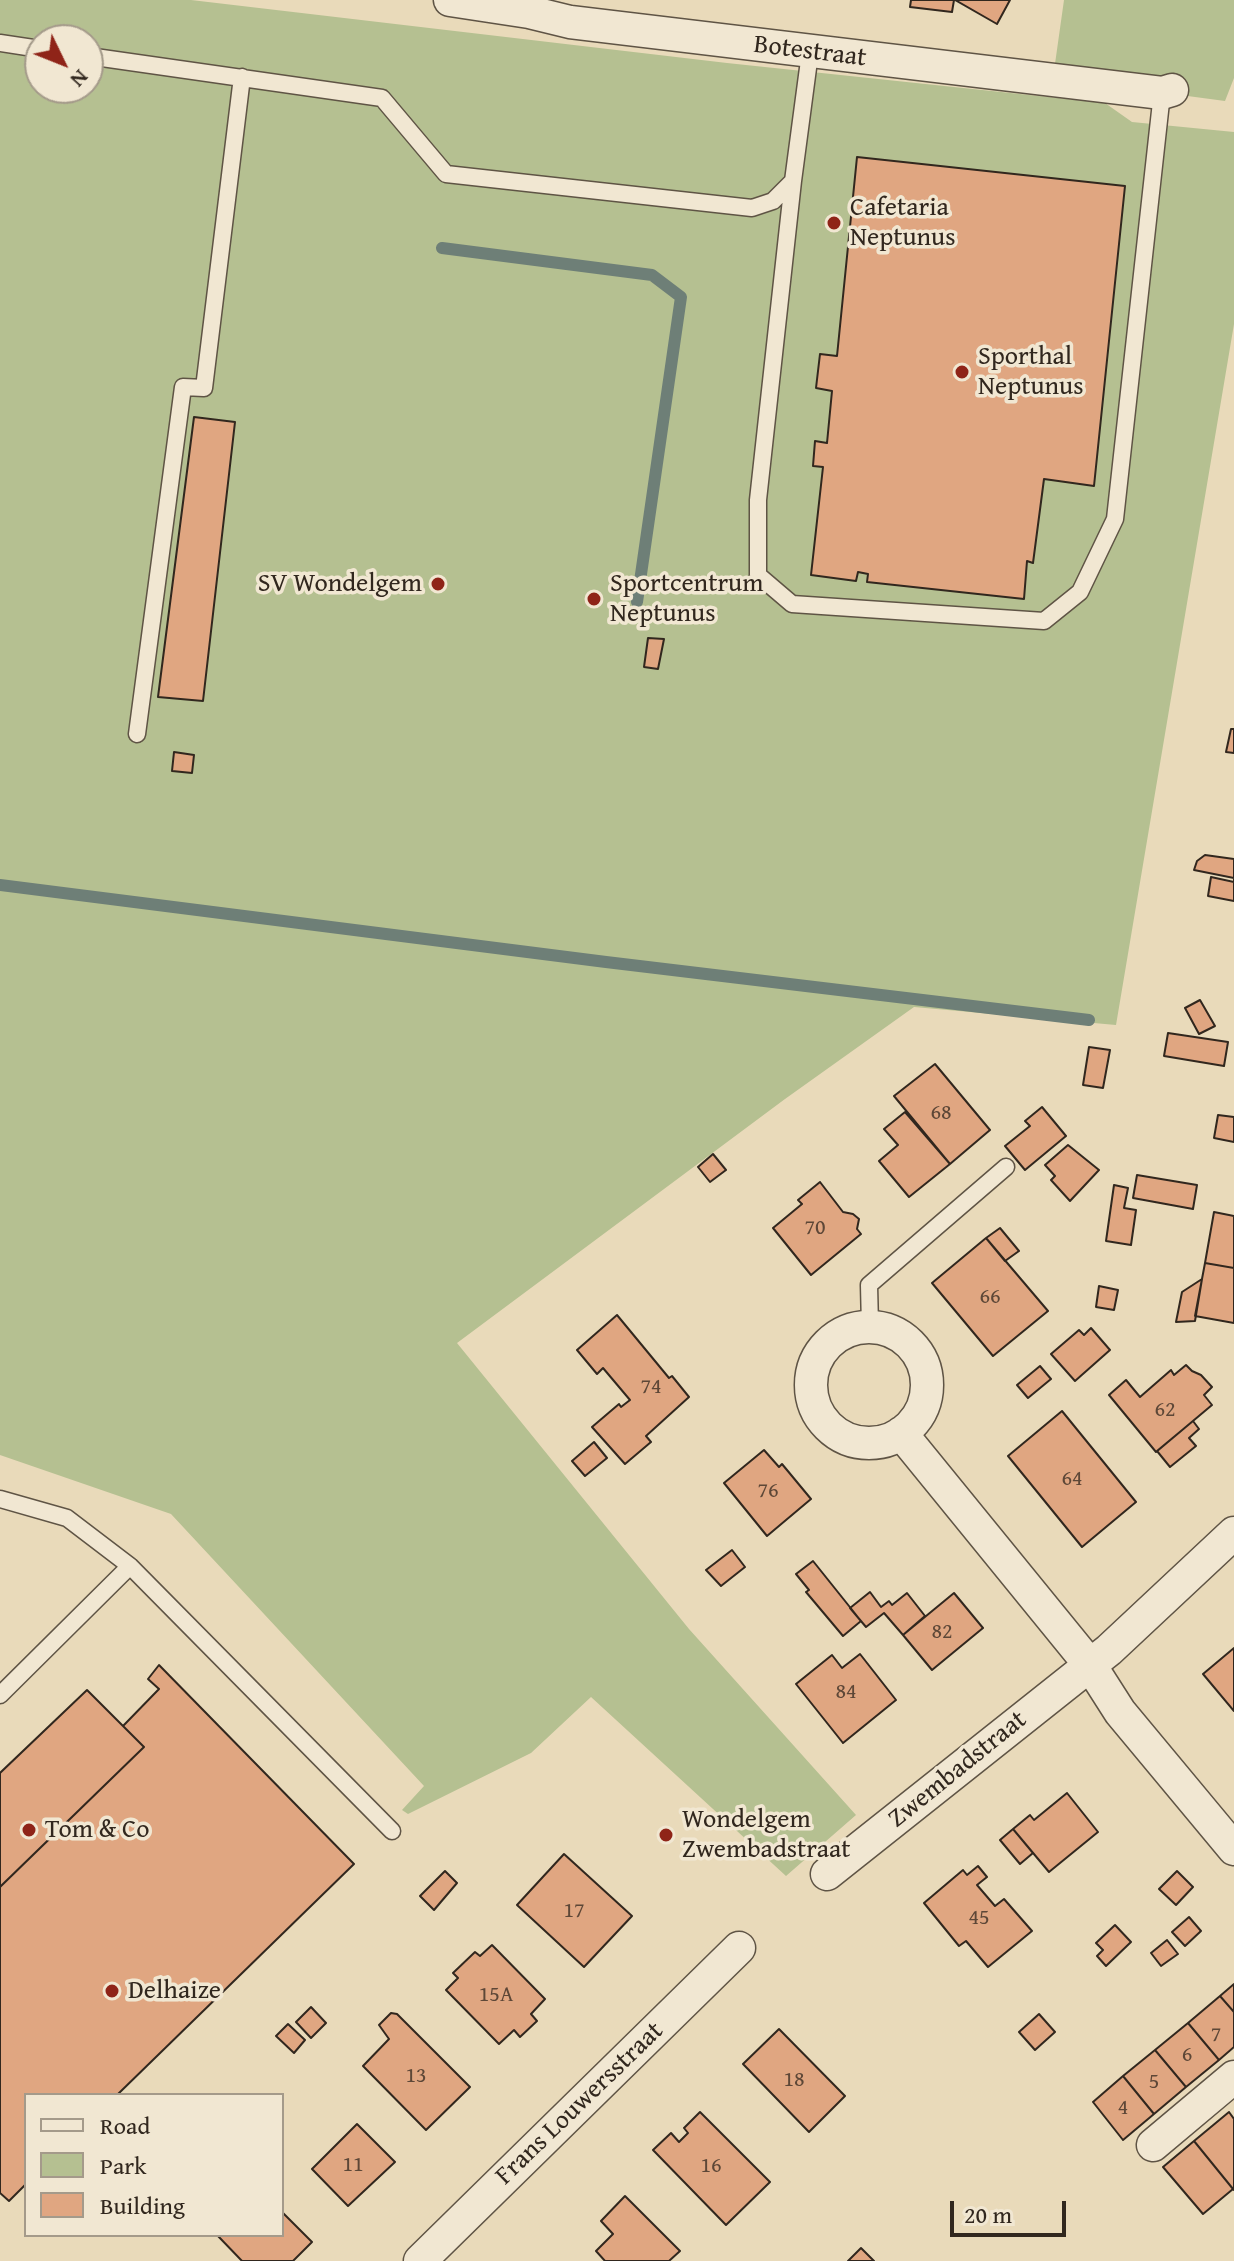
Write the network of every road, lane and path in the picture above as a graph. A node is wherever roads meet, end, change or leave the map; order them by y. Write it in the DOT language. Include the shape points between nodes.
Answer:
graph roads {
  1 [pos="450,0"];
  2 [pos="0,43"];
  3 [pos="24,47"];
  4 [pos="810,53"];
  5 [pos="104,58"];
  6 [pos="242,77"];
  7 [pos="1167,92"];
  8 [pos="793,181"];
  9 [pos="137,734"];
  10 [pos="1006,1167"];
  11 [pos="870,1326"];
  12 [pos="901,1433"];
  13 [pos="0,1499"];
  14 [pos="1234,1533"];
  15 [pos="130,1566"];
  16 [pos="1090,1665"];
  17 [pos="1,1691"];
  18 [pos="392,1831"];
  19 [pos="1234,1849"];
  20 [pos="827,1874"];
  21 [pos="739,1948"];
  22 [pos="1234,2077"];
  23 [pos="1153,2145"];
  24 [pos="420,2261"];
  1 -- 4 [label="street, Botestraat" via="570,22"];
  2 -- 3 [label="lane"];
  4 -- 7 [label="street, Botestraat"];
  4 -- 8 [label="lane"];
  5 -- 6 [label="lane"];
  6 -- 8 [label="lane" via="382,98 446,174 752,208 773,201"];
  6 -- 9 [label="lane" via="204,388 183,387"];
  7 -- 8 [label="lane" via="1115,519 1080,592 1044,621 792,604 758,575 758,500"];
  10 -- 11 [label="lane" via="869,1285"];
  11 -- 12 [label="street" via="907,1340 925,1369 925,1401"];
  11 -- 12 [label="street" via="850,1330 825,1346 810,1383 815,1409 838,1434 856,1442 877,1443"];
  12 -- 16 [label="street"];
  13 -- 15 [label="lane" via="67,1518"];
  14 -- 16 [label="street, Zwembadstraat"];
  15 -- 17 [label="lane"];
  15 -- 18 [label="lane"];
  16 -- 19 [label="street" via="1120,1712"];
  16 -- 20 [label="street, Zwembadstraat"];
  21 -- 24 [label="street, Frans Louwersstraat"];
  22 -- 23 [label="street"];
}
